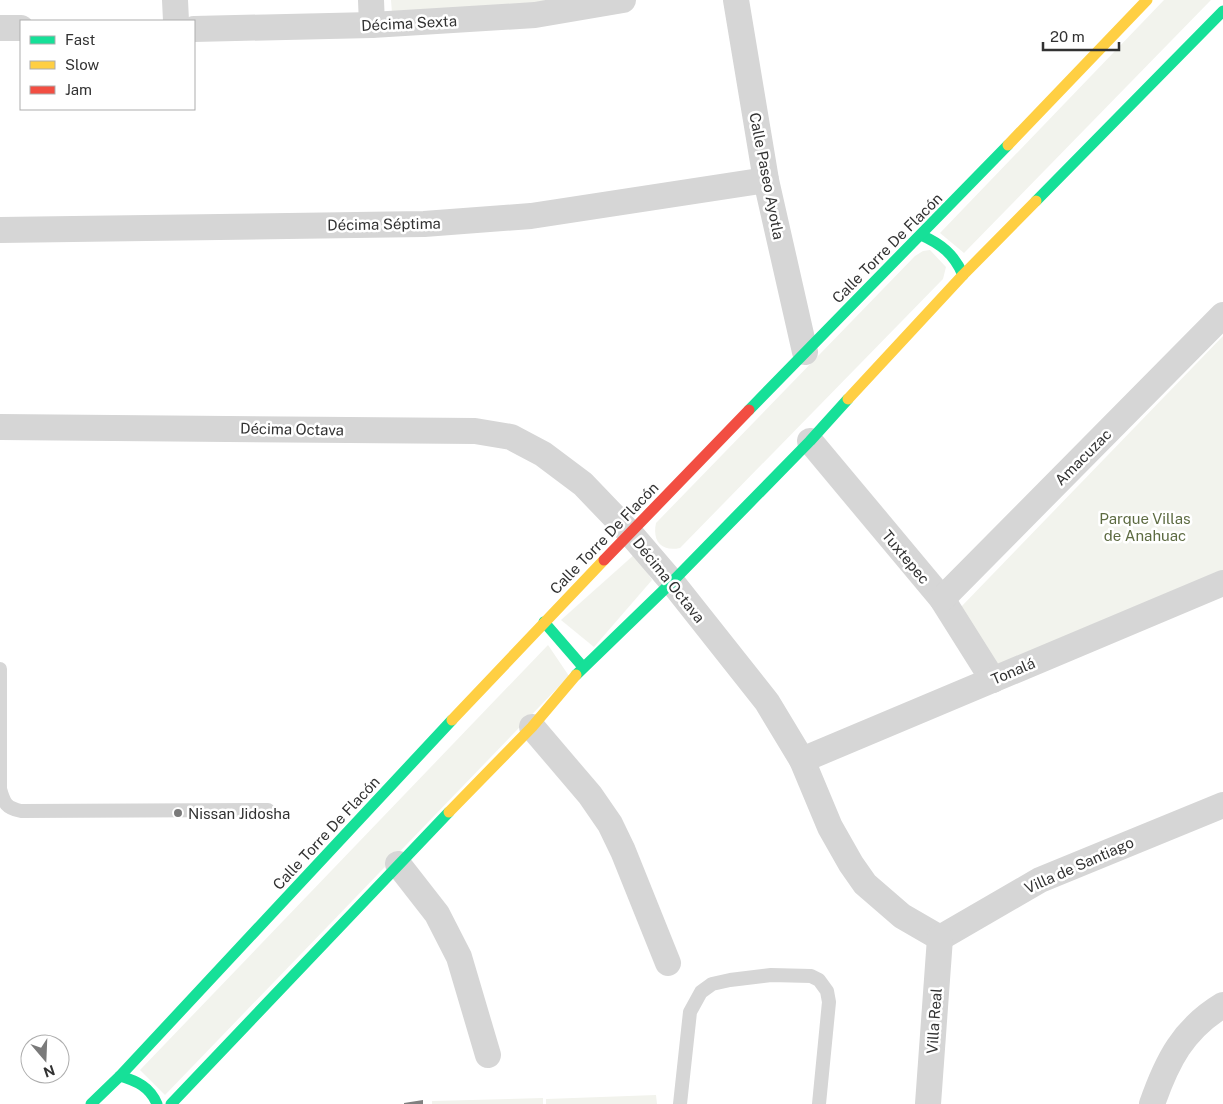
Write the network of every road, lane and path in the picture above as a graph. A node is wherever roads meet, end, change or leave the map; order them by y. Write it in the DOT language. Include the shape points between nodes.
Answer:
graph roads {
  1 [pos="175,0"];
  2 [pos="371,0"];
  3 [pos="623,0"];
  4 [pos="736,0"];
  5 [pos="1147,0"];
  6 [pos="1223,11"];
  7 [pos="176,20"];
  8 [pos="372,26"];
  9 [pos="0,28"];
  10 [pos="20,28"];
  11 [pos="195,28"];
  12 [pos="766,180"];
  13 [pos="0,230"];
  14 [pos="921,236"];
  15 [pos="963,275"];
  16 [pos="1223,315"];
  17 [pos="805,352"];
  18 [pos="0,426"];
  19 [pos="810,442"];
  20 [pos="630,533"];
  21 [pos="672,582"];
  22 [pos="1223,583"];
  23 [pos="942,599"];
  24 [pos="544,622"];
  25 [pos="583,667"];
  26 [pos="0,669"];
  27 [pos="993,680"];
  28 [pos="0,711"];
  29 [pos="532,727"];
  30 [pos="802,760"];
  31 [pos="1223,805"];
  32 [pos="268,810"];
  33 [pos="398,864"];
  34 [pos="940,938"];
  35 [pos="668,963"];
  36 [pos="1223,1005"];
  37 [pos="488,1055"];
  38 [pos="120,1076"];
  39 [pos="91,1104"];
  40 [pos="157,1104"];
  41 [pos="171,1104"];
  42 [pos="680,1104"];
  43 [pos="819,1104"];
  44 [pos="928,1104"];
  45 [pos="1152,1104"];
  1 -- 7 [label="street"];
  2 -- 8 [label="street"];
  3 -- 8 [label="street, Décima Sexta" via="535,15"];
  4 -- 12 [label="street, Calle Paseo Ayotla"];
  5 -- 14 [label="street, Calle Torre De Flacón"];
  6 -- 15 [label="street"];
  8 -- 11 [label="street, Décima Sexta"];
  9 -- 10 [label="street"];
  12 -- 13 [label="street, Décima Séptima" via="531,216 424,224"];
  12 -- 17 [label="street, Calle Paseo Ayotla"];
  14 -- 15 [label="street" via="950,252"];
  14 -- 17 [label="street, Calle Torre De Flacón"];
  15 -- 19 [label="street"];
  16 -- 23 [label="street, Amacuzac"];
  17 -- 20 [label="street, Calle Torre De Flacón"];
  18 -- 20 [label="street, Décima Octava" via="475,431 511,437 542,454 583,484"];
  19 -- 21 [label="street"];
  19 -- 23 [label="street, Tuxtepec"];
  20 -- 21 [label="street, Décima Octava"];
  20 -- 24 [label="street, Calle Torre De Flacón"];
  21 -- 25 [label="street"];
  21 -- 30 [label="street, Décima Octava" via="767,702"];
  22 -- 27 [label="street, Tonalá"];
  23 -- 27 [label="street, Tuxtepec"];
  24 -- 25 [label="street"];
  24 -- 38 [label="street, Calle Torre De Flacón"];
  25 -- 29 [label="street"];
  26 -- 28 [label="lane"];
  27 -- 30 [label="street, Tonalá"];
  28 -- 32 [label="lane" via="0,789 4,802 11,809"];
  29 -- 33 [label="street"];
  29 -- 35 [label="street" via="590,795 610,824"];
  30 -- 34 [label="street, Décima Octava" via="830,827 865,884 902,916"];
  31 -- 34 [label="street, Villa de Santiago" via="1040,880"];
  33 -- 37 [label="street" via="437,914 459,957"];
  33 -- 41 [label="street"];
  34 -- 44 [label="street, Villa Real"];
  36 -- 45 [label="street" via="1206,1015 1181,1042"];
  38 -- 39 [label="street, Calle Torre De Flacón"];
  38 -- 40 [label="street" via="146,1087"];
  42 -- 43 [label="lane" via="690,1012 701,992 712,984 730,980 781,975 811,976 827,991 829,1002"];
}
